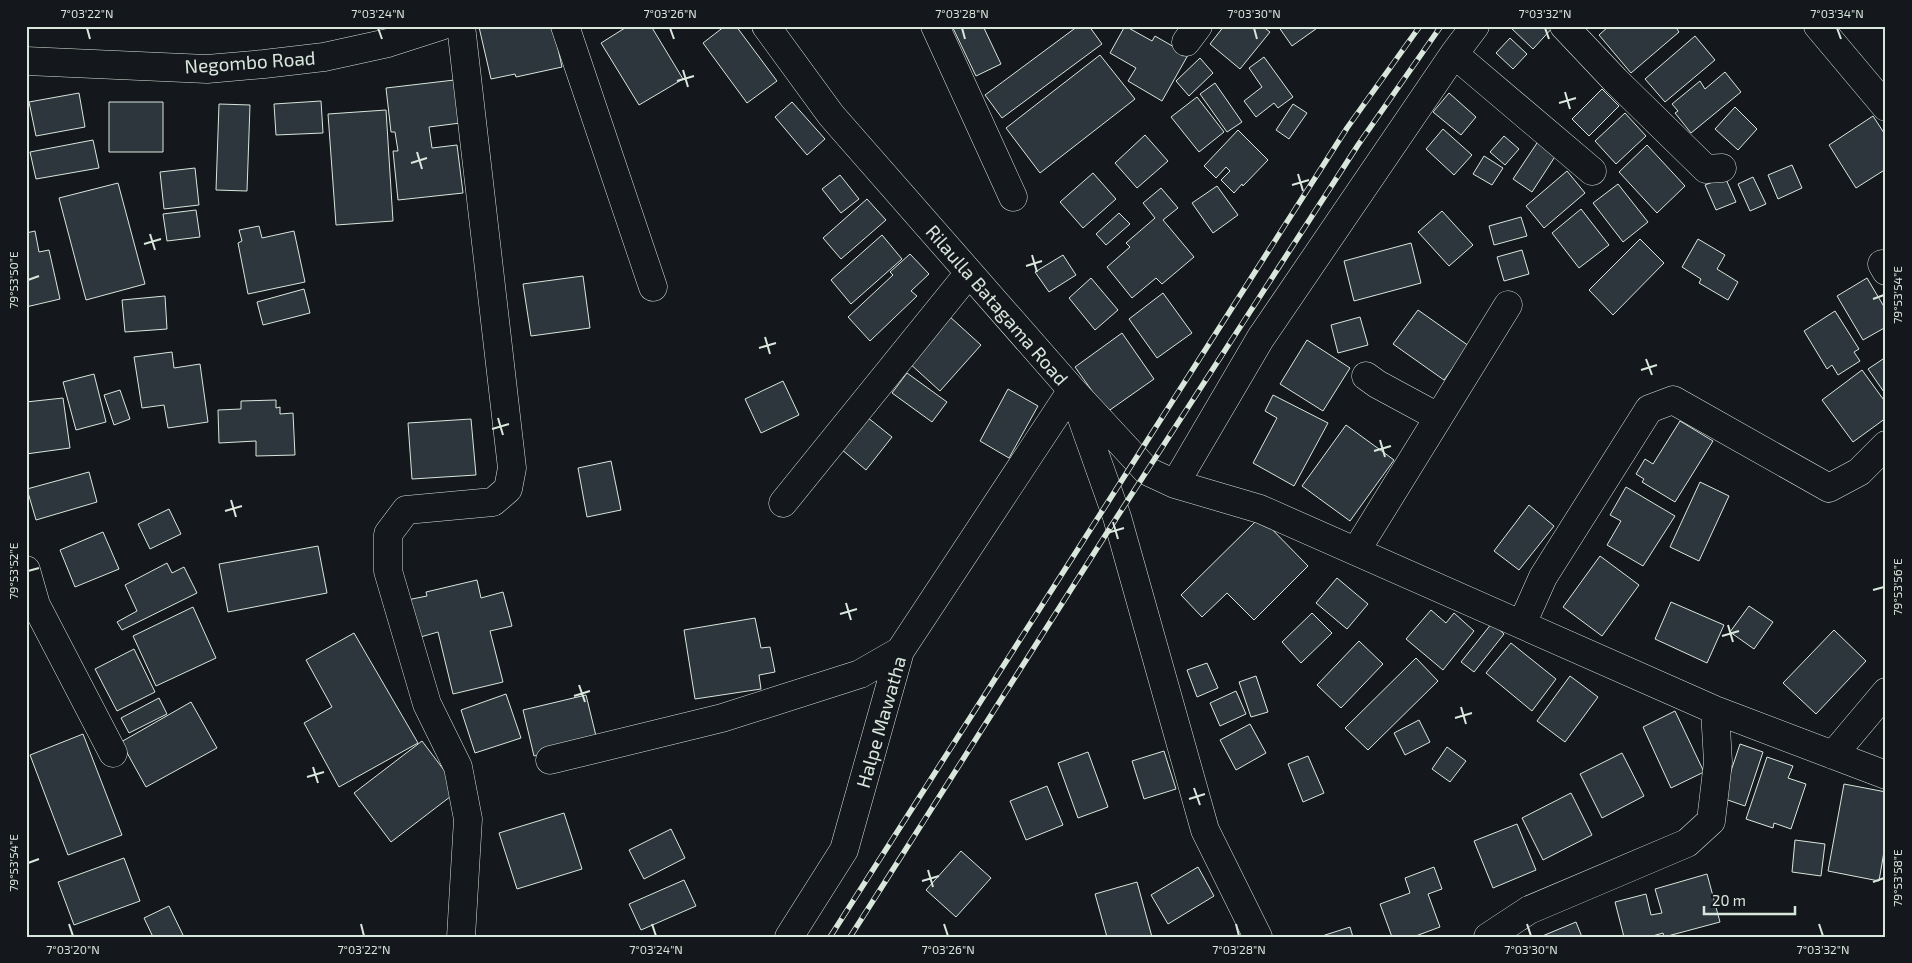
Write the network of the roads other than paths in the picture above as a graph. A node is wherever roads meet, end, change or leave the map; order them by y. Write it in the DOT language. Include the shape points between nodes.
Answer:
graph roads {
  1 [pos="441,26"];
  2 [pos="461,26"];
  3 [pos="566,26"];
  4 [pos="766,26"];
  5 [pos="935,26"];
  6 [pos="1475,26"];
  7 [pos="1564,26"];
  8 [pos="1818,26"];
  9 [pos="1454,54"];
  10 [pos="26,61"];
  11 [pos="1886,107"];
  12 [pos="1722,168"];
  13 [pos="1592,171"];
  14 [pos="1013,197"];
  15 [pos="969,273"];
  16 [pos="653,287"];
  17 [pos="1508,305"];
  18 [pos="1366,376"];
  19 [pos="1072,390"];
  20 [pos="1438,417"];
  21 [pos="1886,445"];
  22 [pos="1175,484"];
  23 [pos="783,503"];
  24 [pos="1356,551"];
  25 [pos="26,570"];
  26 [pos="1522,624"];
  27 [pos="900,652"];
  28 [pos="1886,692"];
  29 [pos="1716,710"];
  30 [pos="113,753"];
  31 [pos="1833,755"];
  32 [pos="550,760"];
  33 [pos="1886,776"];
  34 [pos="461,937"];
  35 [pos="789,937"];
  36 [pos="1258,937"];
  37 [pos="1488,937"];
  1 -- 10 [label="main road, Negombo Road" via="388,43 324,57 208,69"];
  2 -- 34 [label="main road" via="512,468 508,489 493,502 406,510 388,534 388,571 427,704 458,767 468,819"];
  3 -- 16 [label="main road"];
  4 -- 15 [label="main road, Rilaulla Batagama Road" via="831,115"];
  5 -- 14 [label="main road"];
  6 -- 9 [label="main road"];
  7 -- 12 [label="main road" via="1706,169"];
  8 -- 11 [label="main road"];
  9 -- 13 [label="main road"];
  9 -- 22 [label="main road" via="1260,339"];
  15 -- 19 [label="main road, Rilaulla Batagama Road"];
  15 -- 23 [label="main road"];
  17 -- 20 [label="main road"];
  18 -- 20 [label="main road"];
  19 -- 22 [label="main road" via="1147,471"];
  19 -- 27 [label="main road, Halpe Mawatha"];
  19 -- 36 [label="main road, Rilaulla Batagama Road" via="1117,517 1205,830"];
  20 -- 24 [label="main road"];
  21 -- 26 [label="main road" via="1859,472 1829,488 1674,400 1649,409 1543,577"];
  22 -- 24 [label="main road" via="1260,509"];
  24 -- 26 [label="main road"];
  25 -- 30 [label="main road" via="36,605"];
  26 -- 29 [label="main road"];
  27 -- 32 [label="main road" via="860,674 722,718"];
  27 -- 35 [label="main road, Halpe Mawatha" via="844,850"];
  28 -- 31 [label="main road"];
  29 -- 31 [label="main road"];
  29 -- 37 [label="main road" via="1718,762 1711,821 1687,843 1529,910"];
  31 -- 33 [label="main road"];
}
